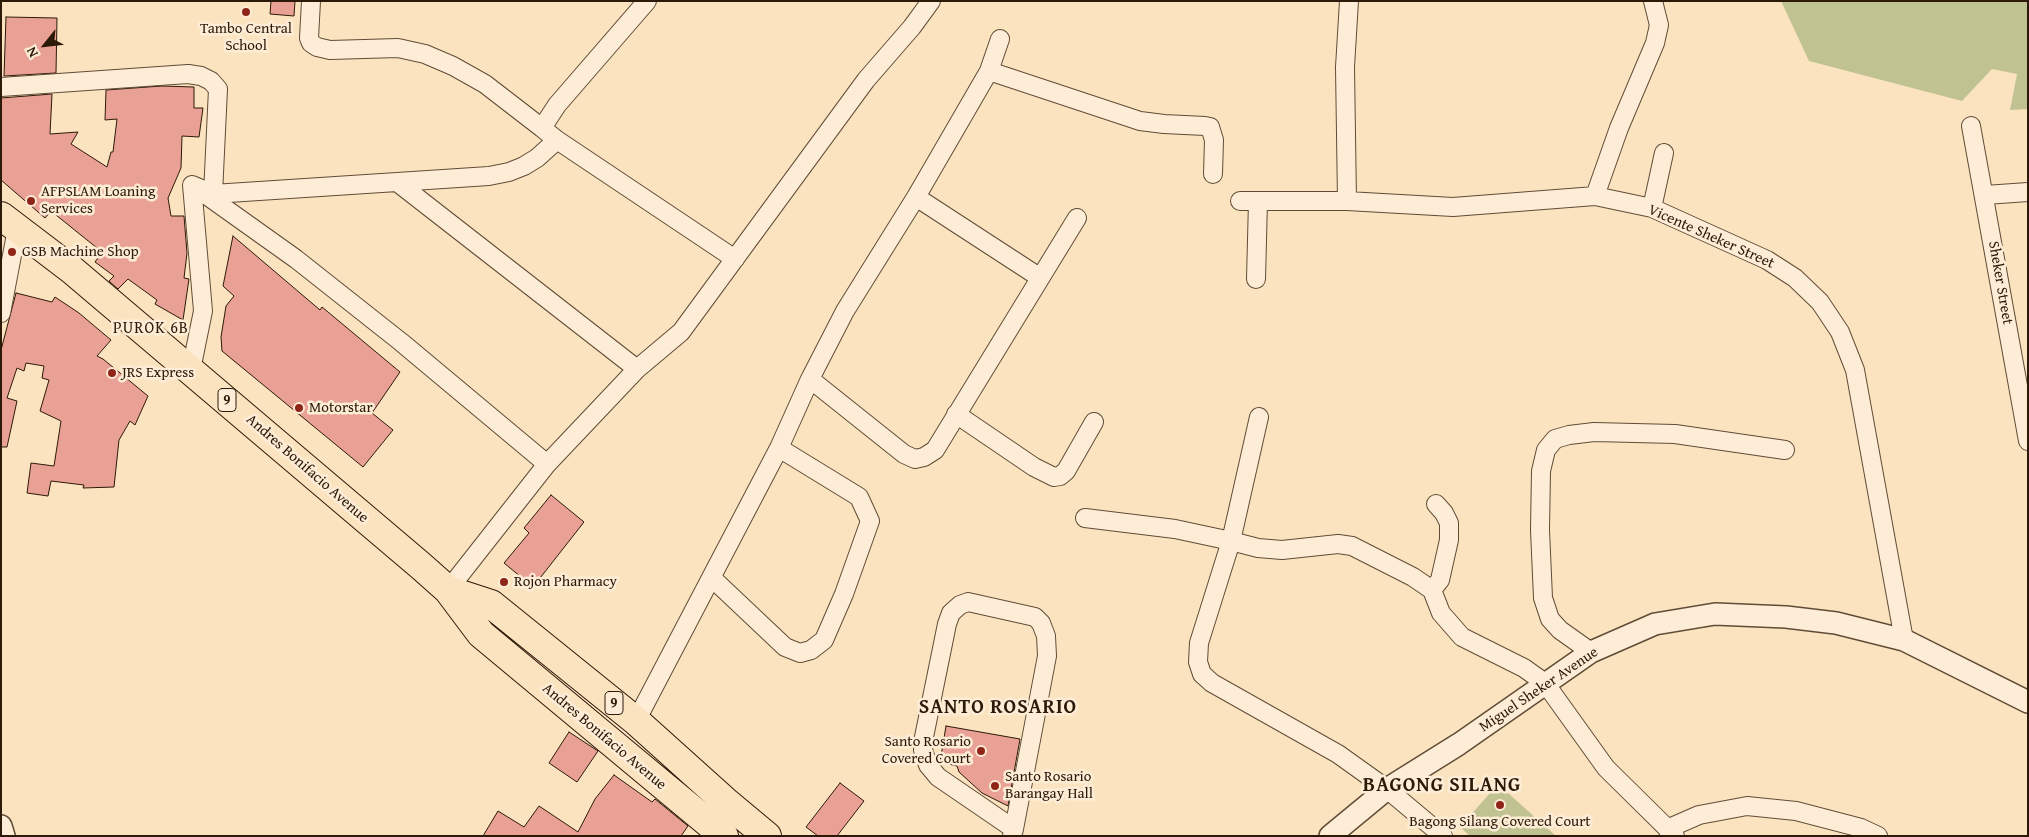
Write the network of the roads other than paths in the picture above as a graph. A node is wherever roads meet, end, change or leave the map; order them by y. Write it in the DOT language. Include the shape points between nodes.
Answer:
graph roads {
  1 [pos="310,1"];
  2 [pos="647,1"];
  3 [pos="931,1"];
  4 [pos="1349,1"];
  5 [pos="1652,1"];
  6 [pos="1000,38"];
  7 [pos="989,71"];
  8 [pos="1,87"];
  9 [pos="1971,126"];
  10 [pos="542,128"];
  11 [pos="557,140"];
  12 [pos="1664,153"];
  13 [pos="1213,174"];
  14 [pos="397,182"];
  15 [pos="192,185"];
  16 [pos="2028,192"];
  17 [pos="213,194"];
  18 [pos="1984,195"];
  19 [pos="1595,196"];
  20 [pos="916,197"];
  21 [pos="1240,201"];
  22 [pos="1258,201"];
  23 [pos="1347,202"];
  24 [pos="1652,208"];
  25 [pos="1077,218"];
  26 [pos="9,223"];
  27 [pos="735,259"];
  28 [pos="1040,277"];
  29 [pos="1256,279"];
  30 [pos="1,313"];
  31 [pos="637,369"];
  32 [pos="191,370"];
  33 [pos="810,379"];
  34 [pos="2024,400"];
  35 [pos="956,414"];
  36 [pos="1259,416"];
  37 [pos="1094,422"];
  38 [pos="2028,441"];
  39 [pos="779,448"];
  40 [pos="1785,450"];
  41 [pos="546,464"];
  42 [pos="1436,504"];
  43 [pos="1085,518"];
  44 [pos="1231,541"];
  45 [pos="712,578"];
  46 [pos="448,590"];
  47 [pos="1432,590"];
  48 [pos="1904,640"];
  49 [pos="1591,652"];
  50 [pos="1545,683"];
  51 [pos="2028,702"];
  52 [pos="636,721"];
  53 [pos="1387,789"];
  54 [pos="1,826"];
  55 [pos="1013,832"];
  56 [pos="1671,832"];
  57 [pos="4,836"];
  58 [pos="724,836"];
  59 [pos="768,836"];
  60 [pos="1330,836"];
  61 [pos="1443,836"];
  62 [pos="1878,836"];
  1 -- 10 [label="street" via="309,38 318,47 330,50 398,48 424,54 485,84"];
  2 -- 10 [label="street" via="562,98"];
  3 -- 27 [label="street" via="866,80"];
  4 -- 23 [label="street" via="1345,67"];
  5 -- 19 [label="street" via="1659,25 1655,43"];
  6 -- 7 [label="street"];
  7 -- 13 [label="street" via="1140,121 1210,128 1214,140"];
  7 -- 20 [label="street"];
  8 -- 17 [label="street" via="188,74 211,81 218,89"];
  9 -- 18 [label="street, Sheker Street"];
  10 -- 11 [label="street"];
  11 -- 14 [label="street" via="537,158 509,172"];
  11 -- 27 [label="street"];
  12 -- 24 [label="street"];
  14 -- 17 [label="street"];
  14 -- 31 [label="street"];
  15 -- 17 [label="street"];
  15 -- 32 [label="street" via="203,311"];
  15 -- 41 [label="street" via="296,259"];
  16 -- 18 [label="street"];
  18 -- 34 [label="street, Sheker Street"];
  19 -- 23 [label="street, Vicente Sheker Street" via="1453,207"];
  19 -- 24 [label="street, Vicente Sheker Street"];
  20 -- 28 [label="street"];
  20 -- 33 [label="street" via="845,311"];
  21 -- 22 [label="street, Vicente Sheker Street"];
  22 -- 23 [label="street, Vicente Sheker Street"];
  22 -- 29 [label="street"];
  24 -- 48 [label="street, Vicente Sheker Street" via="1767,260 1795,278 1820,302 1840,332 1855,370"];
  25 -- 28 [label="street"];
  26 -- 30 [label="street"];
  26 -- 32 [label="highway, Andres Bonifacio Avenue / 9" via="72,270"];
  27 -- 31 [label="street" via="681,332"];
  28 -- 35 [label="street"];
  31 -- 41 [label="street"];
  32 -- 46 [label="highway, Andres Bonifacio Avenue / 9"];
  33 -- 35 [label="street" via="914,459 934,450"];
  33 -- 39 [label="street"];
  34 -- 38 [label="street, Sheker Street"];
  35 -- 37 [label="street" via="1054,477 1066,471"];
  36 -- 44 [label="street"];
  39 -- 45 [label="street"];
  39 -- 45 [label="street" via="859,497 870,521 824,640 811,650 800,652 786,647"];
  40 -- 49 [label="street" via="1675,434 1594,432 1555,439 1546,450 1541,471 1543,598 1550,619"];
  41 -- 46 [label="street"];
  42 -- 47 [label="street" via="1448,523 1449,540 1440,580"];
  43 -- 44 [label="street" via="1174,529"];
  44 -- 47 [label="street" via="1282,550 1338,544 1352,546"];
  44 -- 53 [label="street" via="1199,643 1198,662 1202,674 1212,683 1338,754"];
  45 -- 52 [label="street"];
  46 -- 52 [label="highway, Andres Bonifacio Avenue / 9" via="491,604"];
  46 -- 58 [label="highway, Andres Bonifacio Avenue / 9" via="481,634"];
  47 -- 50 [label="street" via="1441,612 1462,637 1524,668"];
  48 -- 49 [label="street, Miguel Sheker Avenue" via="1836,623 1715,614 1655,624"];
  48 -- 51 [label="street, Miguel Sheker Avenue"];
  49 -- 50 [label="street, Miguel Sheker Avenue"];
  50 -- 53 [label="street, Miguel Sheker Avenue" via="1459,744"];
  50 -- 56 [label="street" via="1606,768"];
  52 -- 59 [label="highway, Andres Bonifacio Avenue / 9"];
  53 -- 60 [label="street, Miguel Sheker Avenue"];
  53 -- 61 [label="street"];
  54 -- 57 [label="street"];
  55 -- 55 [label="street" via="1047,656 1046,636 1035,617 968,602 951,613 947,624 923,750 928,765 938,777"];
  56 -- 62 [label="street" via="1699,815 1747,806 1796,811 1861,828"];
}
